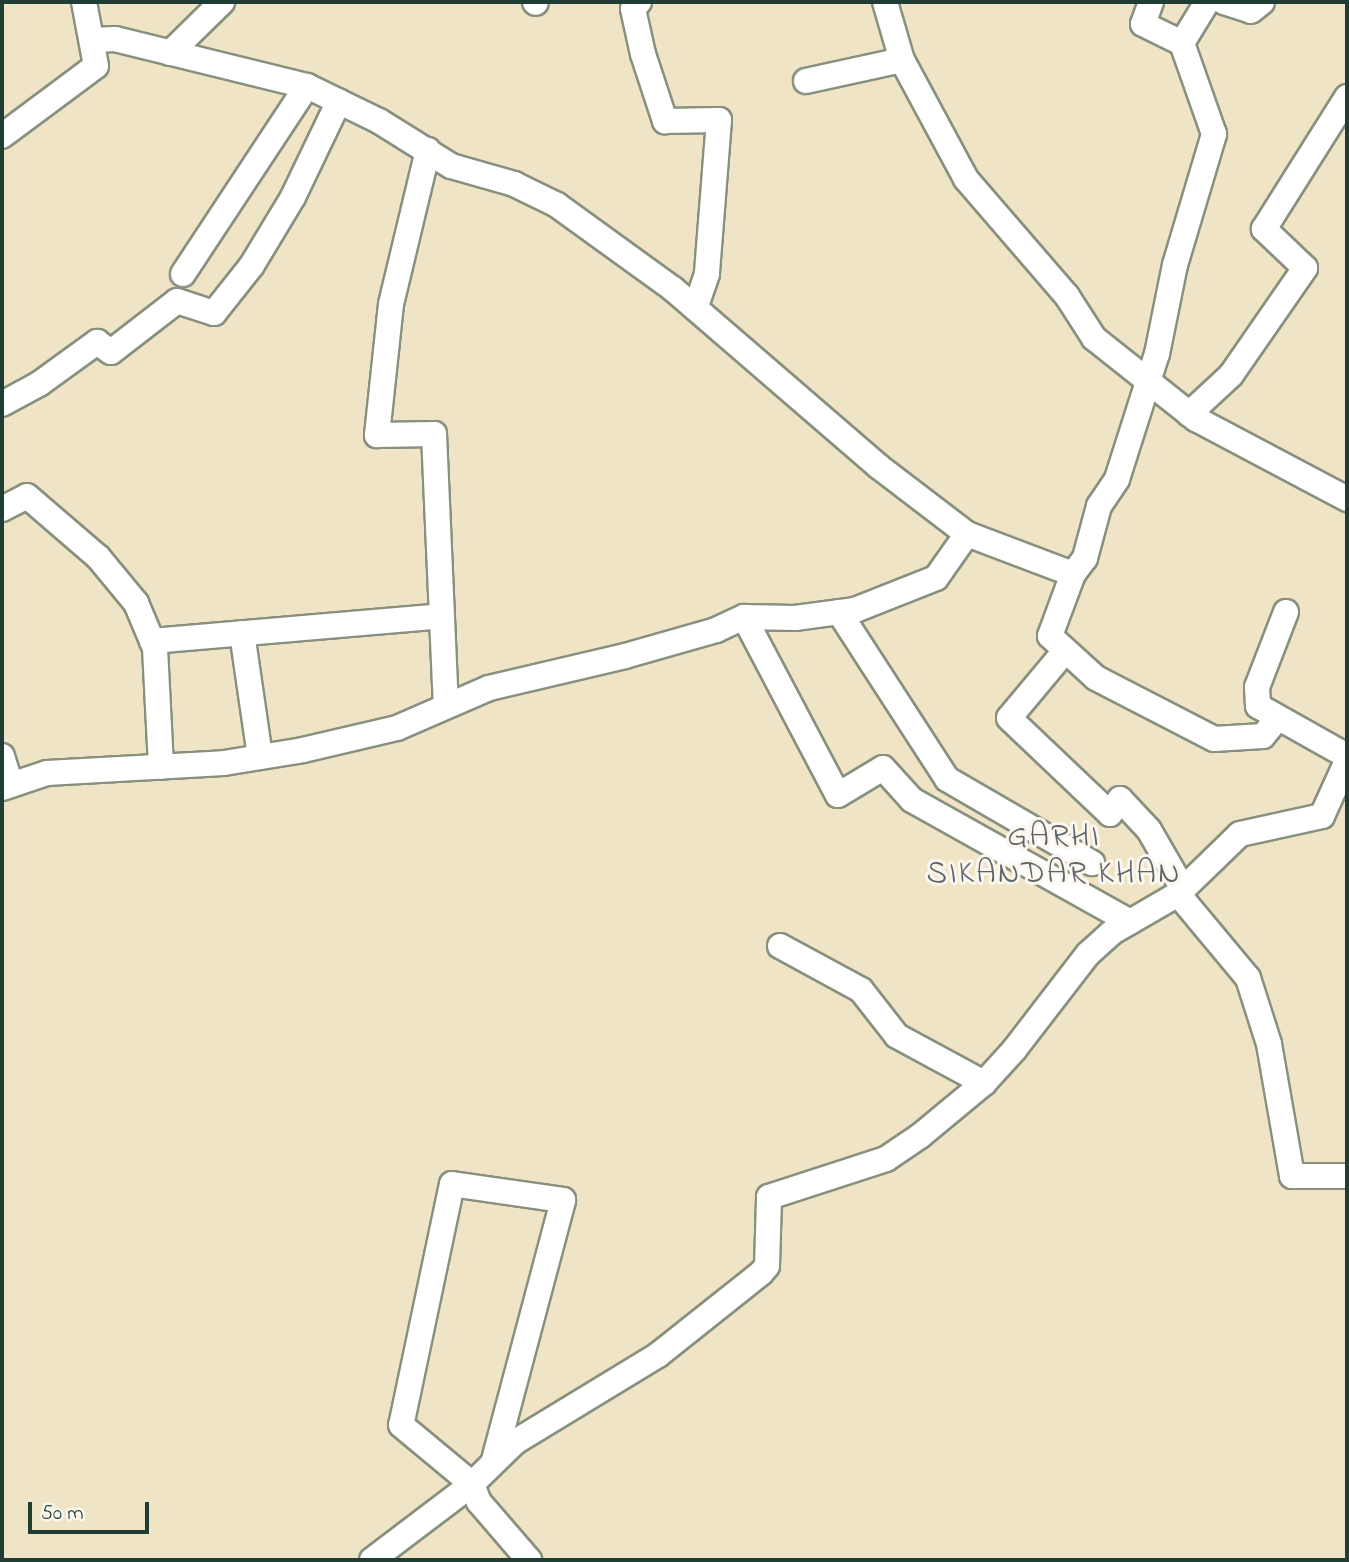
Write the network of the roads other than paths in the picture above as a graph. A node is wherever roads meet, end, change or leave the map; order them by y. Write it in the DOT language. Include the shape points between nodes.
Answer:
graph roads {
  1 [pos="84,2"];
  2 [pos="222,2"];
  3 [pos="639,2"];
  4 [pos="885,2"];
  5 [pos="1150,2"];
  6 [pos="1207,2"];
  7 [pos="1224,2"];
  8 [pos="1262,2"];
  9 [pos="94,40"];
  10 [pos="1182,43"];
  11 [pos="170,53"];
  12 [pos="902,60"];
  13 [pos="806,81"];
  14 [pos="307,86"];
  15 [pos="1347,97"];
  16 [pos="338,101"];
  17 [pos="2,136"];
  18 [pos="429,150"];
  19 [pos="183,274"];
  20 [pos="695,307"];
  21 [pos="1148,379"];
  22 [pos="2,404"];
  23 [pos="1189,414"];
  24 [pos="1347,499"];
  25 [pos="2,509"];
  26 [pos="967,534"];
  27 [pos="1073,574"];
  28 [pos="1286,611"];
  29 [pos="839,612"];
  30 [pos="441,616"];
  31 [pos="744,617"];
  32 [pos="242,634"];
  33 [pos="152,641"];
  34 [pos="1065,652"];
  35 [pos="446,706"];
  36 [pos="1276,720"];
  37 [pos="2,756"];
  38 [pos="260,757"];
  39 [pos="1347,759"];
  40 [pos="162,767"];
  41 [pos="6,787"];
  42 [pos="1092,863"];
  43 [pos="1181,891"];
  44 [pos="1130,922"];
  45 [pos="780,946"];
  46 [pos="984,1083"];
  47 [pos="1347,1176"];
  48 [pos="494,1460"];
  49 [pos="472,1484"];
  50 [pos="372,1560"];
  51 [pos="528,1560"];
  1 -- 9 [label="street"];
  2 -- 11 [label="street"];
  3 -- 20 [label="street" via="633,9 665,121 719,120 708,274"];
  4 -- 12 [label="street"];
  5 -- 10 [label="street" via="1143,24"];
  6 -- 10 [label="street"];
  7 -- 8 [label="street" via="1251,11"];
  9 -- 11 [label="street" via="115,39"];
  9 -- 17 [label="street" via="96,66"];
  10 -- 21 [label="street" via="1214,134"];
  11 -- 14 [label="street"];
  12 -- 13 [label="street"];
  12 -- 21 [label="street" via="966,179 1067,296 1094,338"];
  14 -- 16 [label="street"];
  14 -- 19 [label="street"];
  15 -- 23 [label="street" via="1264,229 1305,268 1231,375"];
  16 -- 18 [label="street"];
  16 -- 22 [label="street" via="293,197 252,265 214,313 177,301 111,352 97,342 40,384"];
  18 -- 20 [label="street" via="452,166 514,184 557,205"];
  18 -- 30 [label="street" via="391,304 377,435 435,434"];
  20 -- 26 [label="street" via="878,466"];
  21 -- 23 [label="street"];
  21 -- 27 [label="street" via="1117,479 1099,506 1085,558"];
  23 -- 24 [label="street"];
  25 -- 33 [label="street" via="27,496 98,557 136,603"];
  26 -- 27 [label="street"];
  26 -- 29 [label="street" via="936,578 912,591"];
  27 -- 34 [label="street" via="1050,636"];
  28 -- 36 [label="street" via="1255,697 1258,706"];
  29 -- 31 [label="street"];
  29 -- 42 [label="street" via="947,779"];
  30 -- 32 [label="street"];
  30 -- 35 [label="street"];
  31 -- 35 [label="street" via="716,630 625,656 489,688"];
  31 -- 44 [label="street" via="838,795 883,768 912,800"];
  32 -- 33 [label="street"];
  32 -- 38 [label="street"];
  33 -- 40 [label="street"];
  34 -- 36 [label="street" via="1122,694 1214,739 1263,736"];
  34 -- 43 [label="street" via="1009,718 1110,814 1120,799 1149,830"];
  35 -- 38 [label="street" via="397,728"];
  36 -- 39 [label="street"];
  37 -- 41 [label="street"];
  38 -- 40 [label="street"];
  39 -- 43 [label="street" via="1322,816 1240,834"];
  40 -- 41 [label="street" via="47,773"];
  43 -- 44 [label="street"];
  43 -- 47 [label="street" via="1248,978 1269,1044 1292,1175"];
  44 -- 46 [label="street" via="1088,954"];
  45 -- 46 [label="street" via="861,990 897,1036"];
  46 -- 48 [label="street" via="886,1158 769,1197 767,1266 761,1273 658,1355 535,1429"];
  48 -- 49 [label="street"];
  48 -- 49 [label="street" via="563,1200 452,1184 401,1425"];
  49 -- 50 [label="street"];
  49 -- 51 [label="street" via="479,1502"];
}
